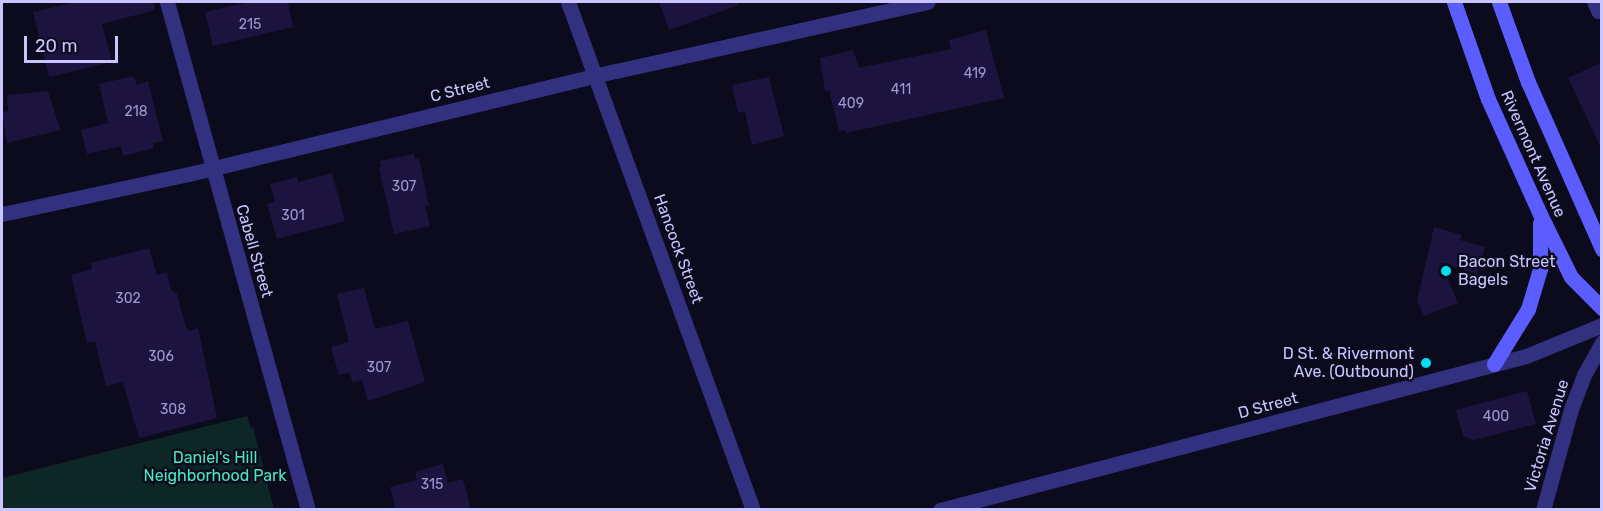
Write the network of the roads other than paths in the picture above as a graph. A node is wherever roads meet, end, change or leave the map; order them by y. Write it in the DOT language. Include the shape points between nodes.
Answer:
graph roads {
  1 [pos="167,2"];
  2 [pos="568,2"];
  3 [pos="927,2"];
  4 [pos="1454,2"];
  5 [pos="1499,2"];
  6 [pos="1593,2"];
  7 [pos="1602,11"];
  8 [pos="596,76"];
  9 [pos="213,169"];
  10 [pos="2,214"];
  11 [pos="1540,214"];
  12 [pos="1602,249"];
  13 [pos="1602,308"];
  14 [pos="1602,325"];
  15 [pos="1602,342"];
  16 [pos="1494,364"];
  17 [pos="308,510"];
  18 [pos="753,510"];
  19 [pos="940,510"];
  20 [pos="1543,510"];
  1 -- 9 [label="street, Cabell Street"];
  2 -- 8 [label="street, Hancock Street"];
  3 -- 8 [label="street, C Street"];
  4 -- 11 [label="main road, Rivermont Avenue" via="1488,99"];
  5 -- 12 [label="main road, Rivermont Avenue" via="1528,82"];
  6 -- 7 [label="lane" via="1598,13"];
  8 -- 9 [label="street, C Street"];
  8 -- 18 [label="street, Hancock Street"];
  9 -- 10 [label="street, C Street"];
  9 -- 17 [label="street, Cabell Street"];
  11 -- 13 [label="main road, Rivermont Avenue" via="1571,277"];
  11 -- 16 [label="main road" via="1542,242 1528,309"];
  14 -- 16 [label="street, D Street"];
  15 -- 20 [label="street, Victoria Avenue" via="1571,409"];
  16 -- 19 [label="street, D Street"];
}
